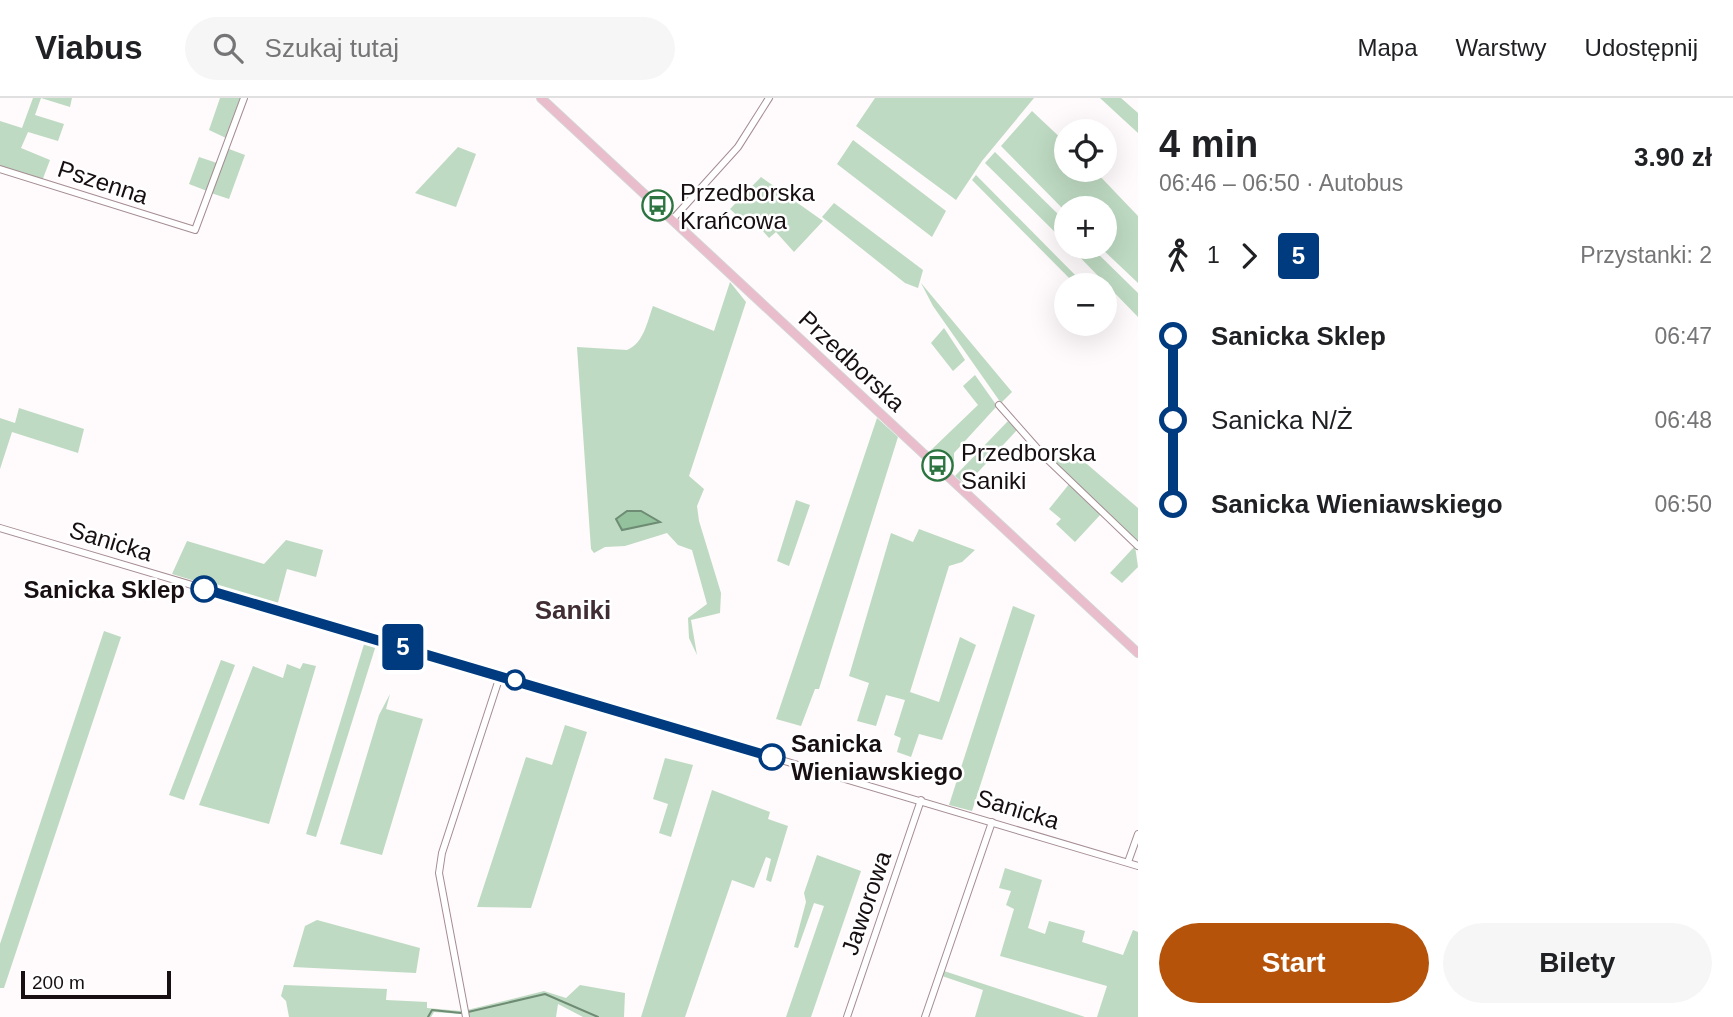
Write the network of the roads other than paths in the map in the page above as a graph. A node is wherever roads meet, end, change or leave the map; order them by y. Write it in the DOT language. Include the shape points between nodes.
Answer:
graph roads {
  1 [pos="244,98"];
  2 [pos="541,98"];
  3 [pos="769,98"];
  4 [pos="0,169"];
  5 [pos="672,220"];
  6 [pos="999,405"];
  7 [pos="0,528"];
  8 [pos="1138,546"];
  9 [pos="1138,653"];
  10 [pos="499,676"];
  11 [pos="921,800"];
  12 [pos="992,822"];
  13 [pos="1138,834"];
  14 [pos="1128,862"];
  15 [pos="1138,866"];
  16 [pos="466,1017"];
  17 [pos="847,1017"];
  18 [pos="925,1017"];
  1 -- 4 [label="street, Pszenna" via="195,230"];
  2 -- 5 [label="main road, Przedborska"];
  3 -- 5 [label="street" via="738,147"];
  5 -- 9 [label="main road, Przedborska"];
  6 -- 8 [label="street" via="1044,456"];
  7 -- 10 [label="street, Sanicka"];
  10 -- 11 [label="street, Sanicka"];
  10 -- 16 [label="street" via="439,873"];
  11 -- 12 [label="street, Sanicka"];
  11 -- 17 [label="street, Jaworowa"];
  12 -- 14 [label="street, Sanicka"];
  12 -- 18 [label="street"];
  13 -- 14 [label="street"];
  14 -- 15 [label="street, Sanicka"];
}
